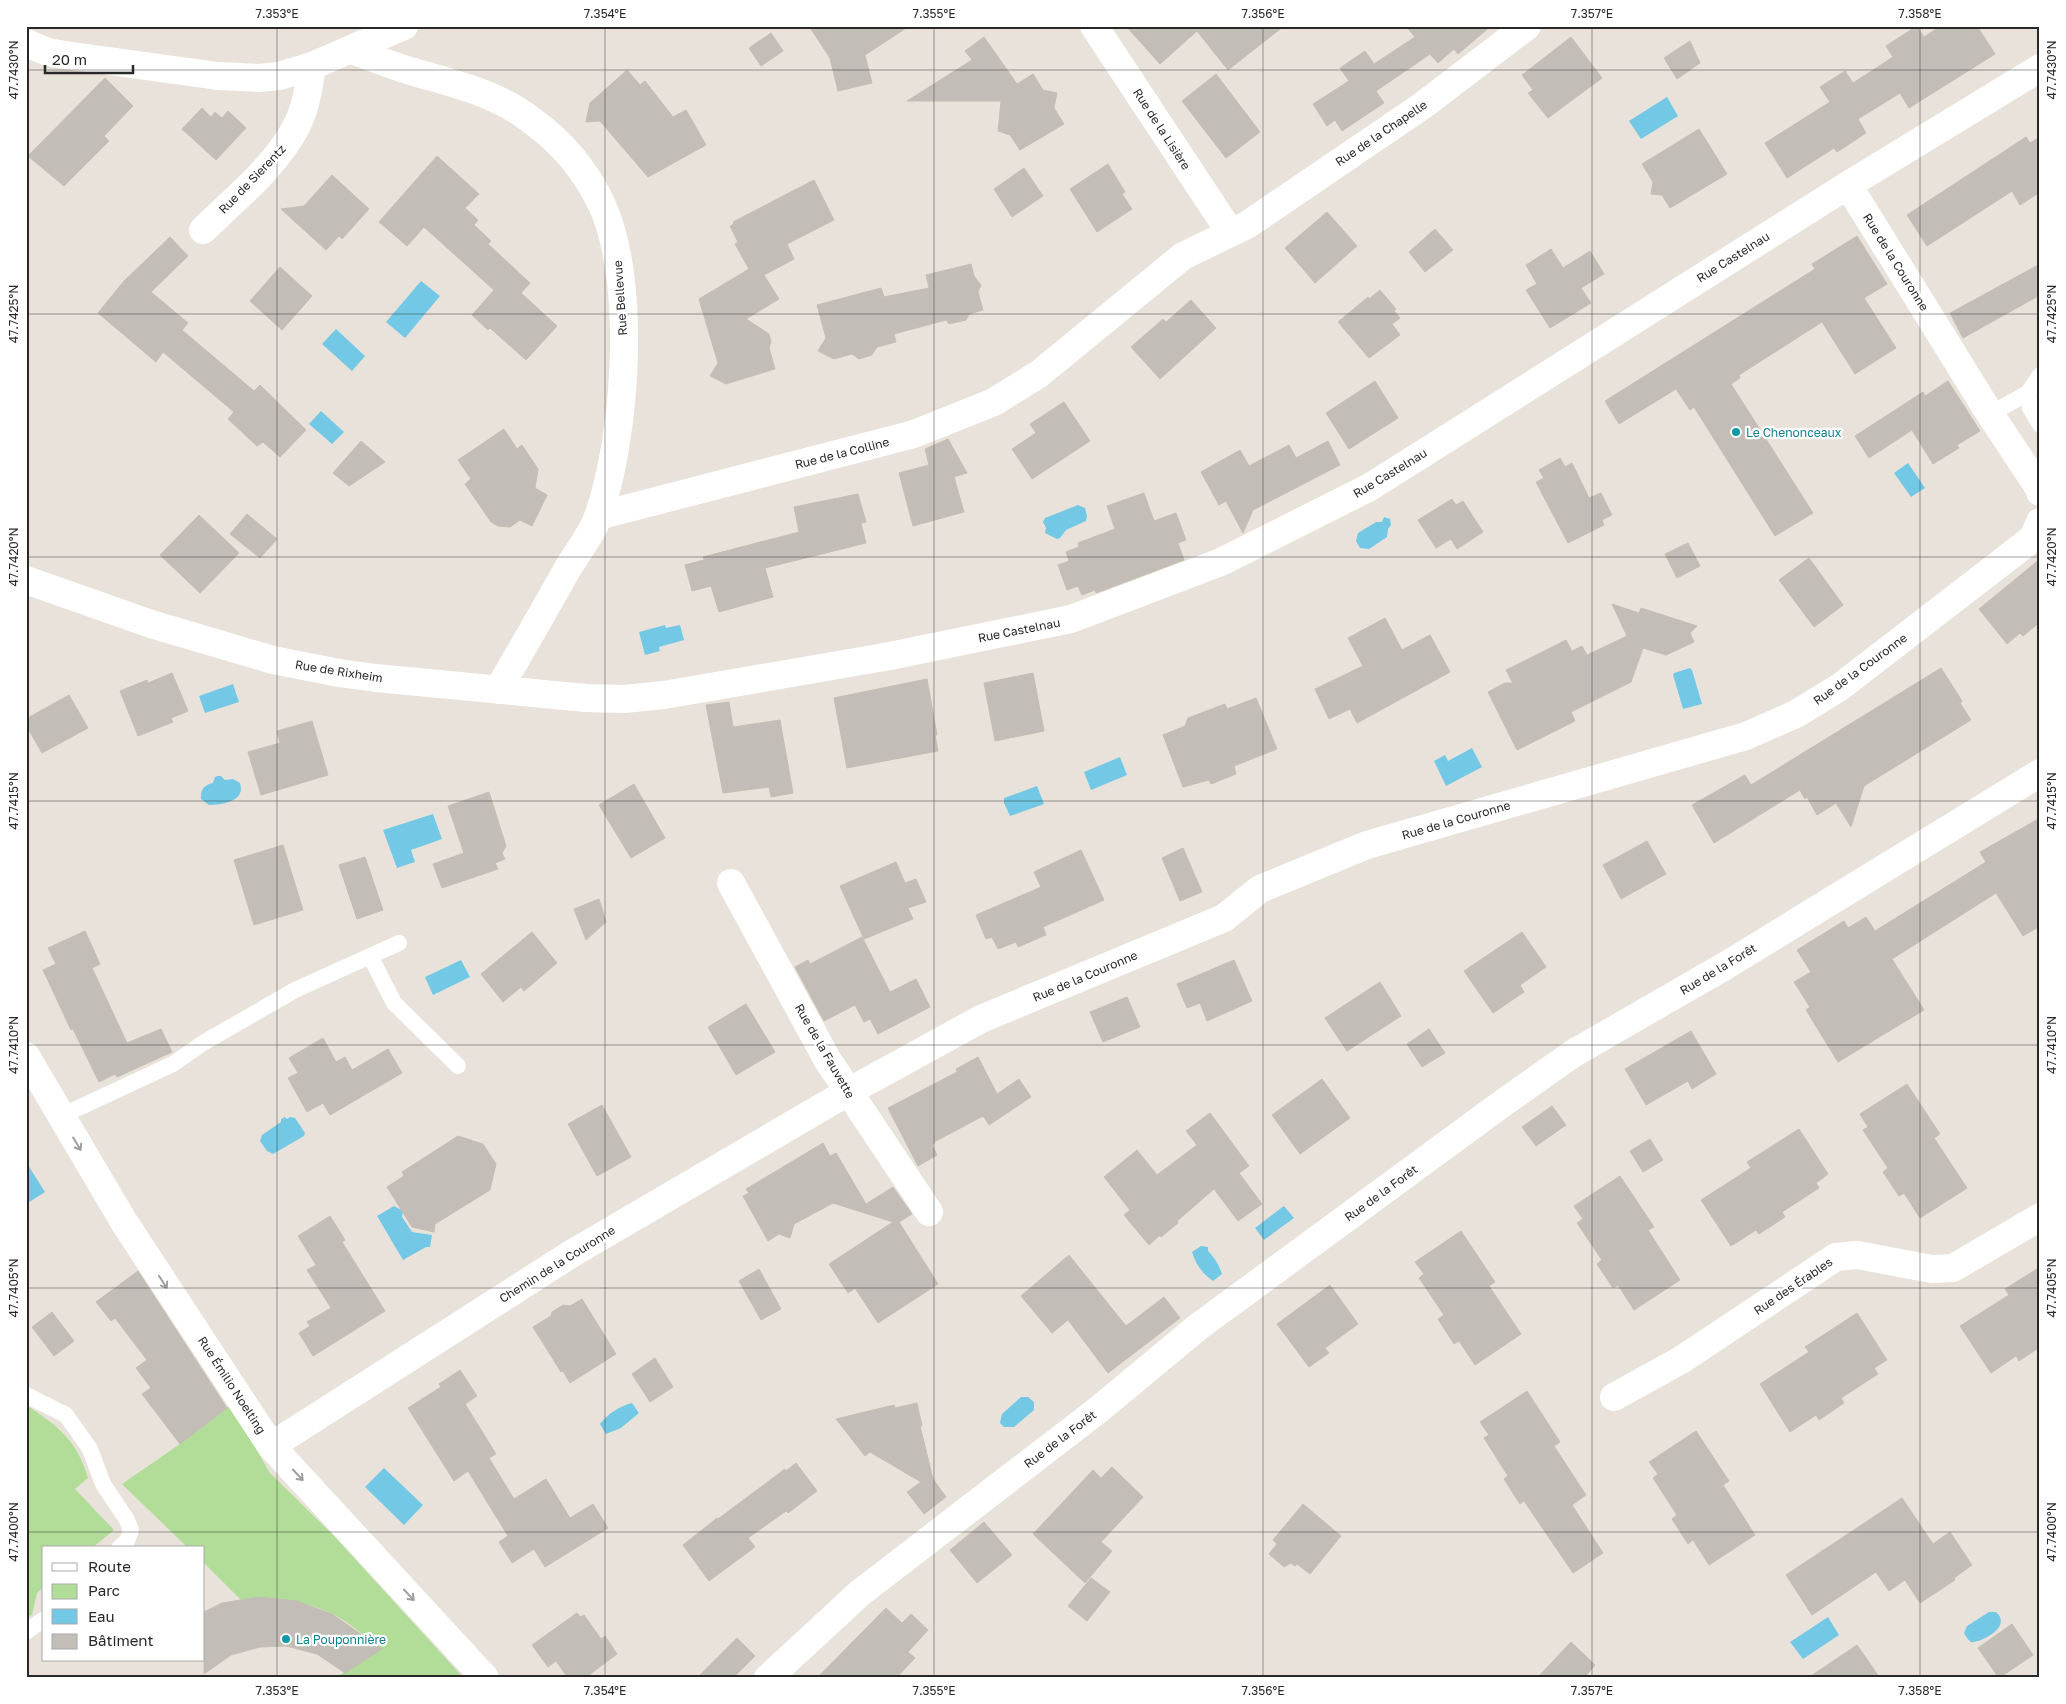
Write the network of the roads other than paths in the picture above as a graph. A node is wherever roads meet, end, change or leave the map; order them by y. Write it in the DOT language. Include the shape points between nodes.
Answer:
graph roads {
  1 [pos="404,26"];
  2 [pos="1094,26"];
  3 [pos="1527,26"];
  4 [pos="26,43"];
  5 [pos="351,50"];
  6 [pos="312,66"];
  7 [pos="2040,68"];
  8 [pos="1848,185"];
  9 [pos="203,230"];
  10 [pos="1230,232"];
  11 [pos="2040,376"];
  12 [pos="2028,393"];
  13 [pos="1990,414"];
  14 [pos="2040,425"];
  15 [pos="2040,492"];
  16 [pos="598,516"];
  17 [pos="2040,522"];
  18 [pos="26,580"];
  19 [pos="498,690"];
  20 [pos="664,695"];
  21 [pos="2040,772"];
  22 [pos="730,883"];
  23 [pos="399,943"];
  24 [pos="370,956"];
  25 [pos="26,1056"];
  26 [pos="458,1066"];
  27 [pos="848,1092"];
  28 [pos="61,1116"];
  29 [pos="929,1212"];
  30 [pos="2040,1217"];
  31 [pos="26,1394"];
  32 [pos="1614,1397"];
  33 [pos="271,1446"];
  34 [pos="121,1546"];
  35 [pos="42,1620"];
  36 [pos="26,1632"];
  37 [pos="485,1678"];
  38 [pos="768,1678"];
  1 -- 5 [label="street"];
  2 -- 10 [label="street, Rue de la Lisière"];
  3 -- 10 [label="street, Rue de la Chapelle" via="1422,106 1247,224"];
  4 -- 6 [label="street" via="65,55 240,78 278,76"];
  5 -- 6 [label="street"];
  5 -- 16 [label="street, Rue Bellevue" via="490,95 532,120 567,152 588,179 611,228 618,258 624,324 622,390 616,436"];
  6 -- 9 [label="street, Rue de Sierentz" via="298,124 287,143"];
  7 -- 8 [label="street, Rue Castelnau"];
  8 -- 13 [label="street, Rue de la Couronne"];
  8 -- 20 [label="street, Rue Castelnau" via="1370,487 1221,562 1071,619 890,656"];
  10 -- 16 [label="street, Rue de la Colline" via="1183,256 1039,374 994,402 914,434"];
  11 -- 12 [label="lane"];
  12 -- 13 [label="lane"];
  12 -- 14 [label="lane" via="2030,408"];
  13 -- 15 [label="street, Rue de la Couronne"];
  16 -- 19 [label="street"];
  17 -- 27 [label="street, Rue de la Couronne" via="2033,538 1840,687 1796,714 1746,736 1367,845 1260,889 1224,918 981,1020"];
  18 -- 19 [label="street, Rue de Rixheim" via="151,624 273,660 367,677"];
  19 -- 20 [label="street, Rue de Rixheim" via="586,698"];
  21 -- 38 [label="street, Rue de la Forêt" via="1725,966 1574,1053 1503,1103 1198,1328 1098,1410 860,1593"];
  22 -- 27 [label="street, Rue de la Fauvette"];
  23 -- 24 [label="lane"];
  24 -- 26 [label="lane" via="394,1003"];
  24 -- 28 [label="lane" via="295,990 173,1064"];
  25 -- 28 [label="street, Rue Émilio Noelting"];
  27 -- 29 [label="street, Rue de la Fauvette"];
  27 -- 33 [label="street, Chemin de la Couronne" via="571,1254"];
  28 -- 33 [label="street, Rue Émilio Noelting, one-way" via="124,1222"];
  30 -- 32 [label="street, Rue des Érables" via="1952,1268 1932,1270 1857,1255 1836,1257 1681,1360"];
  31 -- 34 [label="lane" via="66,1415 90,1449 103,1484 131,1530"];
  33 -- 37 [label="street, Rue Émilio Noelting, one-way"];
  35 -- 36 [label="lane"];
}
